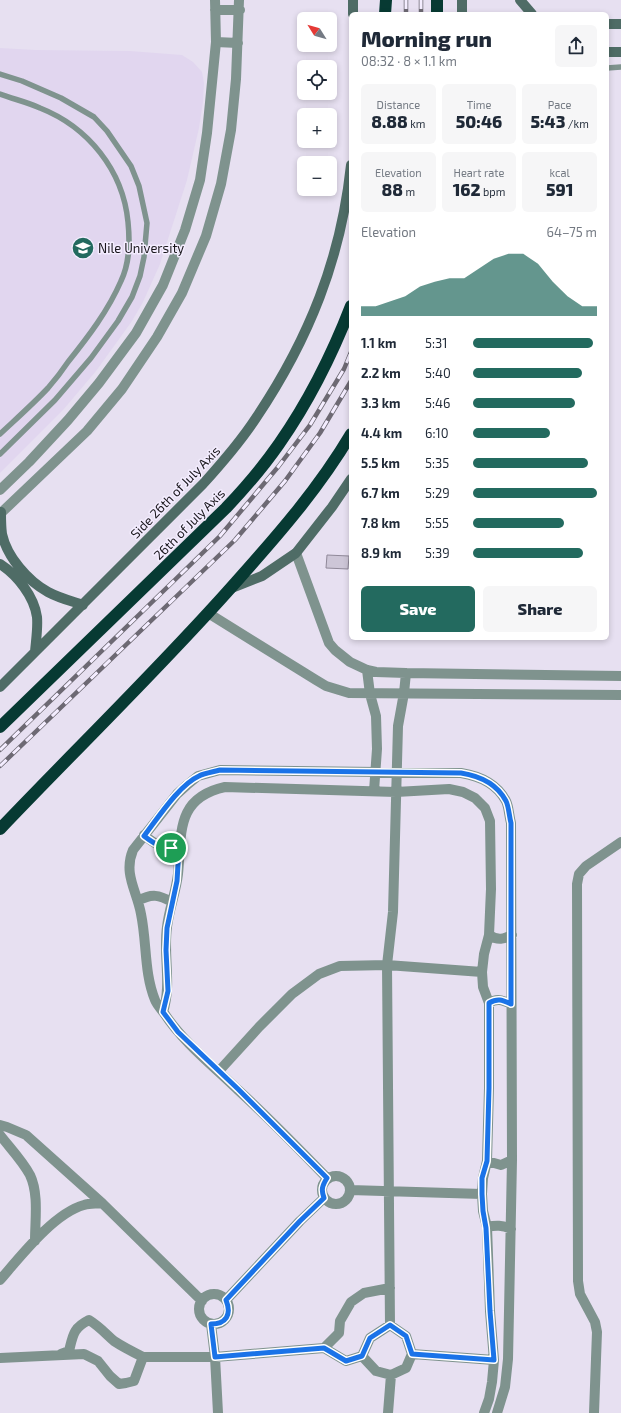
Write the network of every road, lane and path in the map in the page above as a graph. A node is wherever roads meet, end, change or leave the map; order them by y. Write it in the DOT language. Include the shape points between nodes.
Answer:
graph roads {
  1 [pos="353,0"];
  2 [pos="386,0"];
  3 [pos="437,0"];
  4 [pos="462,0"];
  5 [pos="520,0"];
  6 [pos="215,5"];
  7 [pos="240,5"];
  8 [pos="353,12"];
  9 [pos="386,12"];
  10 [pos="437,12"];
  11 [pos="462,12"];
  12 [pos="530,12"];
  13 [pos="609,24"];
  14 [pos="621,24"];
  15 [pos="216,42"];
  16 [pos="238,43"];
  17 [pos="609,52"];
  18 [pos="621,52"];
  19 [pos="621,67"];
  20 [pos="609,68"];
  21 [pos="0,74"];
  22 [pos="0,94"];
  23 [pos="349,186"];
  24 [pos="349,311"];
  25 [pos="0,434"];
  26 [pos="349,437"];
  27 [pos="0,454"];
  28 [pos="349,482"];
  29 [pos="0,490"];
  30 [pos="1,513"];
  31 [pos="296,553"];
  32 [pos="0,564"];
  33 [pos="229,589"];
  34 [pos="83,605"];
  35 [pos="208,613"];
  36 [pos="35,652"];
  37 [pos="367,670"];
  38 [pos="406,673"];
  39 [pos="621,676"];
  40 [pos="0,687"];
  41 [pos="404,693"];
  42 [pos="370,694"];
  43 [pos="621,695"];
  44 [pos="0,727"];
  45 [pos="375,772"];
  46 [pos="396,772"];
  47 [pos="374,791"];
  48 [pos="396,792"];
  49 [pos="14,814"];
  50 [pos="0,816"];
  51 [pos="0,829"];
  52 [pos="144,836"];
  53 [pos="621,842"];
  54 [pos="179,848"];
  55 [pos="138,900"];
  56 [pos="172,902"];
  57 [pos="512,934"];
  58 [pos="490,935"];
  59 [pos="387,965"];
  60 [pos="482,972"];
  61 [pos="489,1003"];
  62 [pos="511,1004"];
  63 [pos="163,1012"];
  64 [pos="219,1071"];
  65 [pos="0,1125"];
  66 [pos="0,1135"];
  67 [pos="512,1160"];
  68 [pos="487,1161"];
  69 [pos="327,1178"];
  70 [pos="350,1190"];
  71 [pos="390,1192"];
  72 [pos="482,1194"];
  73 [pos="324,1198"];
  74 [pos="102,1203"];
  75 [pos="486,1228"];
  76 [pos="511,1229"];
  77 [pos="35,1241"];
  78 [pos="0,1280"];
  79 [pos="390,1288"];
  80 [pos="226,1300"];
  81 [pos="202,1301"];
  82 [pos="211,1324"];
  83 [pos="390,1325"];
  84 [pos="324,1348"];
  85 [pos="61,1354"];
  86 [pos="412,1354"];
  87 [pos="362,1356"];
  88 [pos="143,1357"];
  89 [pos="215,1357"];
  90 [pos="0,1358"];
  91 [pos="494,1360"];
  92 [pos="391,1375"];
  93 [pos="218,1413"];
  94 [pos="388,1413"];
  95 [pos="484,1413"];
  96 [pos="497,1413"];
  97 [pos="594,1413"];
  1 -- 8 [label="main road"];
  2 -- 9 [label="highway"];
  3 -- 10 [label="highway"];
  4 -- 11 [label="main road"];
  5 -- 12 [label="main road"];
  6 -- 7 [label="street"];
  6 -- 15 [label="street"];
  7 -- 16 [label="street"];
  13 -- 14 [label="main road"];
  15 -- 16 [label="street"];
  15 -- 29 [label="street" via="200,180 185,230 163,284 136,333 99,384 29,462"];
  16 -- 30 [label="street" via="231,130 221,184 206,236 182,293 157,337 122,389 87,431"];
  17 -- 18 [label="main road"];
  19 -- 20 [label="lane"];
  21 -- 27 [label="lane" via="61,98 94,117 131,166 140,186 147,223 140,276 132,297 118,321 55,400"];
  22 -- 25 [label="lane" via="46,111 74,128 97,147 110,165 121,189 127,212 129,239 128,260 122,280 105,312 48,388"];
  23 -- 34 [label="main road, Side 26th of July Axis" via="330,268 313,314 299,347 256,419 203,484"];
  24 -- 44 [label="highway, 26th of July Axis" via="339,338 301,411 254,478"];
  26 -- 33 [label="highway" via="336,460 303,504"];
  28 -- 31 [label="main road"];
  30 -- 34 [label="main road" via="2,533 6,545 26,574 47,591"];
  31 -- 33 [label="main road" via="262,576"];
  31 -- 37 [label="street" via="329,643 346,659"];
  32 -- 36 [label="main road" via="22,585 35,608"];
  33 -- 35 [label="highway"];
  34 -- 36 [label="main road, Side 26th of July Axis"];
  35 -- 42 [label="street" via="326,686"];
  35 -- 49 [label="highway"];
  36 -- 40 [label="main road, Side 26th of July Axis"];
  37 -- 38 [label="street"];
  37 -- 42 [label="street"];
  38 -- 39 [label="street"];
  38 -- 41 [label="street"];
  41 -- 42 [label="street"];
  41 -- 43 [label="street"];
  41 -- 46 [label="street" via="398,726"];
  42 -- 45 [label="street" via="376,716"];
  45 -- 46 [label="street"];
  45 -- 47 [label="street"];
  45 -- 52 [label="street" via="220,770 198,776 177,794"];
  46 -- 48 [label="street"];
  46 -- 57 [label="street" via="461,773 475,776 498,790 507,802 511,823"];
  47 -- 48 [label="street"];
  47 -- 54 [label="street" via="224,787 211,790 199,797 191,806 183,822"];
  48 -- 58 [label="street" via="463,792 475,798 485,808 490,821"];
  48 -- 59 [label="street" via="393,912"];
  49 -- 50 [label="highway"];
  49 -- 51 [label="highway"];
  52 -- 54 [label="street" via="162,847"];
  52 -- 55 [label="street" via="133,850 128,868"];
  53 -- 97 [label="street" via="586,866 579,874 577,884 578,1281 580,1294 595,1322 597,1332"];
  54 -- 56 [label="street" via="177,881"];
  55 -- 56 [label="street" via="155,895"];
  55 -- 63 [label="street" via="149,975 156,1002"];
  56 -- 63 [label="street" via="166,950 168,991"];
  57 -- 58 [label="street" via="499,939"];
  57 -- 62 [label="street"];
  58 -- 60 [label="street"];
  59 -- 60 [label="street"];
  59 -- 64 [label="street" via="340,966 319,974 292,994"];
  59 -- 71 [label="street"];
  60 -- 61 [label="street" via="483,987"];
  61 -- 62 [label="street" via="502,1000"];
  61 -- 68 [label="street"];
  62 -- 67 [label="street"];
  63 -- 64 [label="street" via="178,1032"];
  64 -- 69 [label="street"];
  65 -- 74 [label="street" via="26,1136"];
  66 -- 77 [label="street" via="30,1176 34,1194"];
  67 -- 68 [label="street" via="501,1165"];
  67 -- 76 [label="street"];
  68 -- 72 [label="street" via="482,1178"];
  69 -- 70 [label="street" via="342,1177 348,1182"];
  69 -- 73 [label="street" via="323,1184"];
  70 -- 71 [label="street"];
  70 -- 73 [label="street" via="348,1198 340,1204 331,1204"];
  71 -- 72 [label="street"];
  71 -- 79 [label="street"];
  72 -- 75 [label="street"];
  73 -- 80 [label="street"];
  74 -- 77 [label="street" via="85,1205 70,1211"];
  74 -- 81 [label="street"];
  75 -- 76 [label="street" via="496,1225"];
  75 -- 91 [label="street"];
  76 -- 96 [label="street" via="508,1359 505,1386"];
  77 -- 78 [label="street"];
  79 -- 83 [label="street"];
  79 -- 84 [label="street" via="364,1294 350,1302 340,1321 338,1333"];
  80 -- 81 [label="street" via="214,1294"];
  80 -- 82 [label="street" via="228,1314 218,1324"];
  81 -- 82 [label="street" via="200,1315 204,1321"];
  82 -- 89 [label="street"];
  83 -- 86 [label="street" via="406,1336"];
  83 -- 87 [label="street" via="370,1338"];
  84 -- 87 [label="street" via="346,1361"];
  84 -- 89 [label="street"];
  85 -- 88 [label="street" via="84,1354 98,1361 119,1384 134,1381"];
  85 -- 88 [label="street" via="69,1351 73,1331 89,1320 114,1341"];
  85 -- 90 [label="street"];
  86 -- 91 [label="street"];
  86 -- 92 [label="street" via="406,1368"];
  87 -- 92 [label="street" via="376,1371"];
  88 -- 89 [label="street"];
  89 -- 93 [label="street"];
  91 -- 95 [label="street" via="489,1399"];
  92 -- 94 [label="street"];
}
